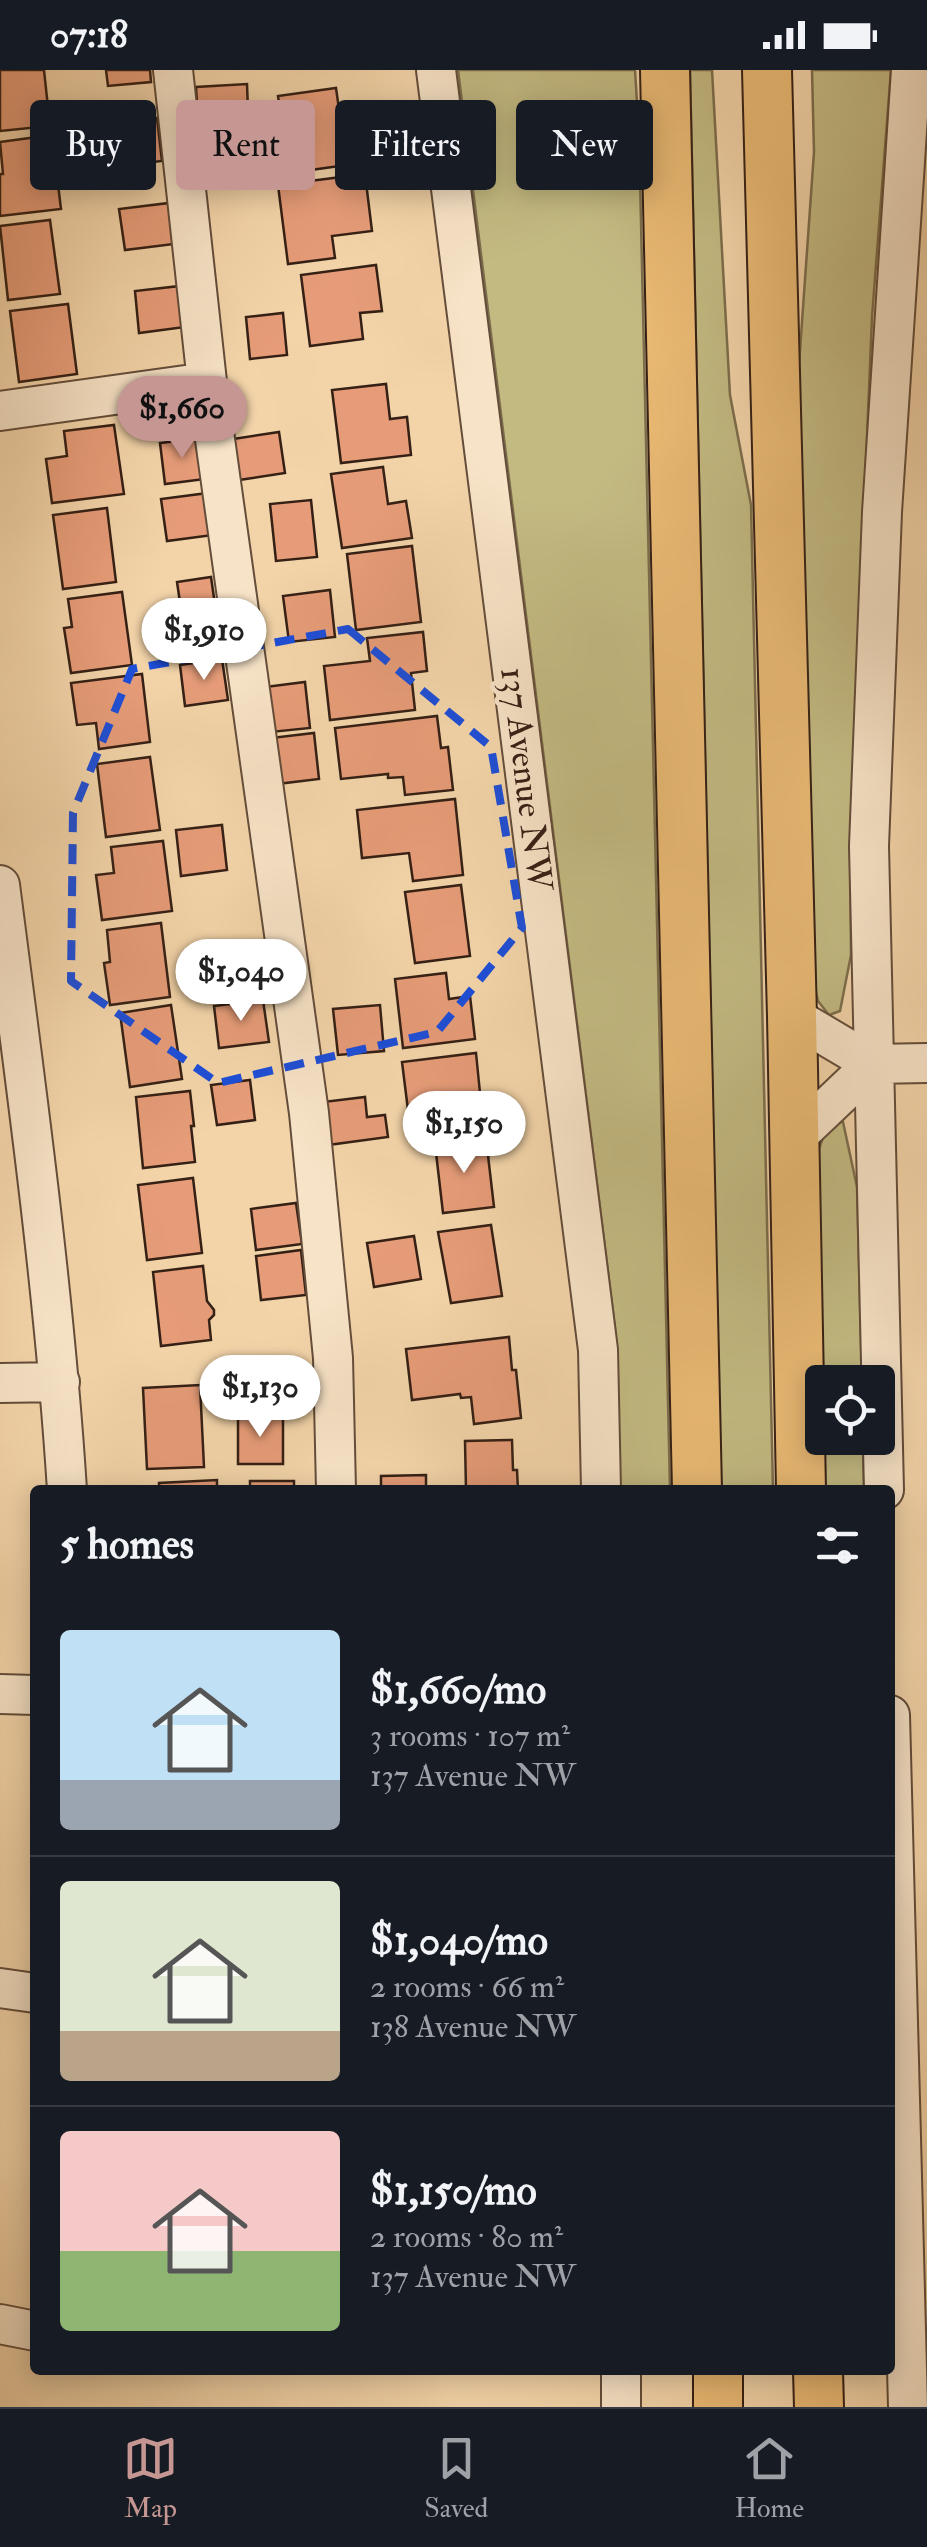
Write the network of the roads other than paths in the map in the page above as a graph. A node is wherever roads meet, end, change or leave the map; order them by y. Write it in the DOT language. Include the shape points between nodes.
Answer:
graph roads {
  1 [pos="172,70"];
  2 [pos="436,70"];
  3 [pos="736,70"];
  4 [pos="766,70"];
  5 [pos="911,70"];
  6 [pos="662,84"];
  7 [pos="207,382"];
  8 [pos="0,411"];
  9 [pos="777,452"];
  10 [pos="0,886"];
  11 [pos="792,1016"];
  12 [pos="927,1063"];
  13 [pos="873,1064"];
  14 [pos="795,1138"];
  15 [pos="60,1382"];
  16 [pos="0,1383"];
  17 [pos="67,1485"];
  18 [pos="336,1485"];
  19 [pos="601,1485"];
  20 [pos="697,1485"];
  21 [pos="802,1485"];
  22 [pos="884,1485"];
  23 [pos="0,1694"];
  24 [pos="30,1695"];
  25 [pos="895,1892"];
  26 [pos="0,1988"];
  27 [pos="30,1992"];
  28 [pos="0,2324"];
  29 [pos="30,2330"];
  30 [pos="908,2351"];
  31 [pos="620,2375"];
  32 [pos="718,2375"];
  33 [pos="818,2375"];
  34 [pos="621,2407"];
  35 [pos="718,2407"];
  36 [pos="819,2407"];
  37 [pos="908,2407"];
  1 -- 7 [label="street"];
  2 -- 19 [label="street, 137 Avenue NW" via="598,1350"];
  3 -- 9 [label="main road" via="751,324"];
  4 -- 9 [label="main road"];
  5 -- 13 [label="street" via="882,512 869,846"];
  6 -- 20 [label="main road"];
  7 -- 8 [label="street"];
  7 -- 18 [label="street" via="309,1113 333,1358"];
  9 -- 11 [label="main road"];
  10 -- 15 [label="street"];
  11 -- 13 [label="street"];
  11 -- 14 [label="main road"];
  12 -- 13 [label="street"];
  13 -- 14 [label="street"];
  13 -- 22 [label="street"];
  14 -- 21 [label="main road"];
  15 -- 16 [label="street"];
  15 -- 17 [label="street"];
  23 -- 24 [label="street"];
  25 -- 30 [label="street"];
  26 -- 27 [label="street"];
  28 -- 29 [label="street"];
  30 -- 37 [label="street"];
  31 -- 34 [label="street"];
  32 -- 35 [label="main road"];
  33 -- 36 [label="main road"];
}
